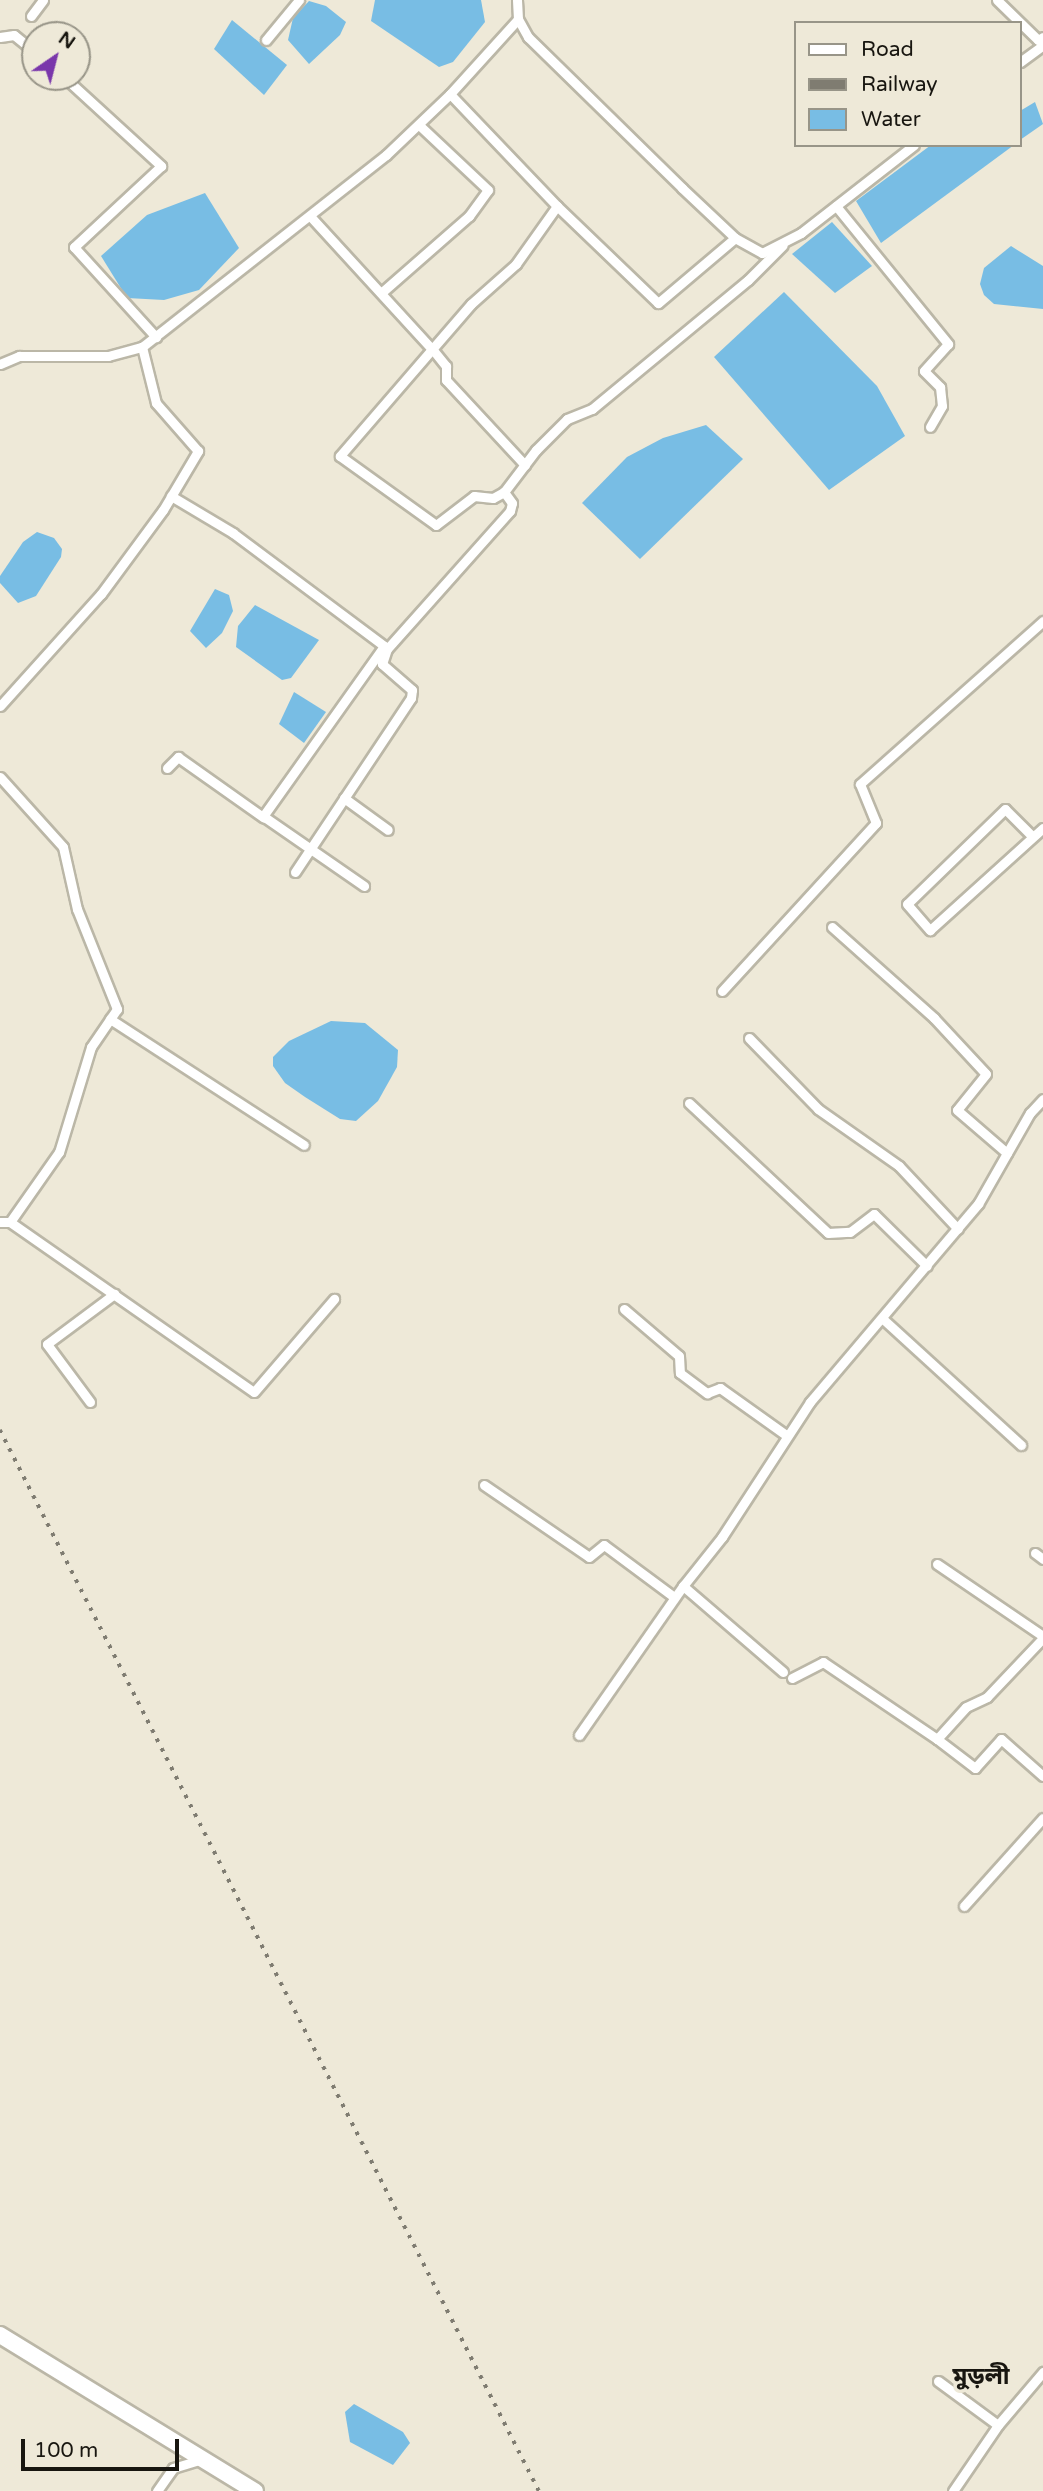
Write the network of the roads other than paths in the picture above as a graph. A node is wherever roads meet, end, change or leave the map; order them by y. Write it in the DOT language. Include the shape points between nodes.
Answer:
graph roads {
  1 [pos="43,0"];
  2 [pos="299,0"];
  3 [pos="517,0"];
  4 [pos="997,0"];
  5 [pos="31,16"];
  6 [pos="518,19"];
  7 [pos="1019,21"];
  8 [pos="1022,24"];
  9 [pos="0,37"];
  10 [pos="1043,37"];
  11 [pos="266,40"];
  12 [pos="21,41"];
  13 [pos="1043,45"];
  14 [pos="1022,61"];
  15 [pos="79,91"];
  16 [pos="450,94"];
  17 [pos="419,125"];
  18 [pos="911,147"];
  19 [pos="557,206"];
  20 [pos="836,206"];
  21 [pos="310,216"];
  22 [pos="735,238"];
  23 [pos="783,245"];
  24 [pos="381,293"];
  25 [pos="156,337"];
  26 [pos="142,347"];
  27 [pos="433,350"];
  28 [pos="0,364"];
  29 [pos="930,427"];
  30 [pos="525,465"];
  31 [pos="504,492"];
  32 [pos="171,496"];
  33 [pos="1043,621"];
  34 [pos="0,706"];
  35 [pos="167,768"];
  36 [pos="2,783"];
  37 [pos="344,799"];
  38 [pos="264,818"];
  39 [pos="1043,828"];
  40 [pos="388,830"];
  41 [pos="1032,835"];
  42 [pos="310,848"];
  43 [pos="295,872"];
  44 [pos="364,886"];
  45 [pos="832,927"];
  46 [pos="722,991"];
  47 [pos="110,1019"];
  48 [pos="749,1038"];
  49 [pos="1043,1099"];
  50 [pos="689,1103"];
  51 [pos="304,1145"];
  52 [pos="1007,1153"];
  53 [pos="5,1222"];
  54 [pos="958,1228"];
  55 [pos="927,1266"];
  56 [pos="114,1294"];
  57 [pos="334,1298"];
  58 [pos="624,1309"];
  59 [pos="883,1319"];
  60 [pos="90,1402"];
  61 [pos="786,1435"];
  62 [pos="1021,1445"];
  63 [pos="484,1485"];
  64 [pos="937,1564"];
  65 [pos="683,1586"];
  66 [pos="674,1597"];
  67 [pos="1043,1637"];
  68 [pos="579,1735"];
  69 [pos="937,1739"];
  70 [pos="1043,1776"];
  71 [pos="1043,1818"];
  72 [pos="964,1906"];
  73 [pos="0,2335"];
  74 [pos="1043,2372"];
  75 [pos="938,2381"];
  76 [pos="998,2425"];
  77 [pos="202,2459"];
  78 [pos="158,2491"];
  79 [pos="255,2491"];
  80 [pos="953,2491"];
  1 -- 5 [label="street"];
  2 -- 11 [label="street"];
  3 -- 6 [label="street"];
  4 -- 7 [label="street"];
  6 -- 16 [label="street"];
  6 -- 22 [label="street" via="528,37 621,131"];
  8 -- 10 [label="street" via="1038,40"];
  9 -- 12 [label="street" via="14,35"];
  13 -- 14 [label="street"];
  15 -- 25 [label="street" via="161,166 75,247"];
  16 -- 17 [label="street"];
  16 -- 19 [label="street"];
  17 -- 21 [label="street"];
  17 -- 24 [label="street" via="488,190 469,216"];
  18 -- 20 [label="street"];
  19 -- 22 [label="street" via="658,303"];
  19 -- 27 [label="street" via="516,264 471,304"];
  20 -- 23 [label="street"];
  20 -- 29 [label="street" via="948,344 924,371 940,387 942,396 942,406"];
  21 -- 24 [label="street"];
  21 -- 25 [label="street"];
  22 -- 23 [label="street" via="762,253"];
  23 -- 30 [label="street" via="592,409 567,419"];
  24 -- 27 [label="street"];
  25 -- 26 [label="street"];
  26 -- 28 [label="street" via="108,356 19,356"];
  26 -- 32 [label="street" via="156,403 198,451"];
  27 -- 30 [label="street" via="446,366 446,380"];
  27 -- 31 [label="street" via="340,456 436,525 474,496 493,498"];
  30 -- 31 [label="street"];
  31 -- 37 [label="street" via="512,503 510,511 387,649 382,664 412,690 411,698"];
  32 -- 34 [label="street" via="101,594"];
  32 -- 38 [label="street" via="233,533 384,646 332,713"];
  33 -- 46 [label="street" via="860,784 876,823"];
  35 -- 38 [label="street" via="178,757"];
  36 -- 47 [label="street" via="63,848 77,909 117,1009"];
  37 -- 40 [label="street"];
  37 -- 42 [label="street"];
  38 -- 42 [label="street"];
  39 -- 41 [label="street"];
  41 -- 41 [label="street" via="930,930 907,904 1005,809"];
  42 -- 43 [label="street"];
  42 -- 44 [label="street"];
  45 -- 52 [label="street" via="934,1018 986,1074 957,1110"];
  47 -- 51 [label="street"];
  47 -- 53 [label="street" via="91,1047 59,1152"];
  48 -- 54 [label="street" via="818,1109 899,1166"];
  49 -- 52 [label="street"];
  50 -- 55 [label="street" via="828,1233 850,1232 874,1214"];
  52 -- 54 [label="street" via="978,1204"];
  53 -- 56 [label="street"];
  54 -- 55 [label="street"];
  55 -- 59 [label="street"];
  56 -- 57 [label="street" via="254,1392"];
  56 -- 60 [label="street" via="47,1344"];
  58 -- 61 [label="street" via="679,1356 680,1373 707,1393 720,1388"];
  59 -- 61 [label="street"];
  59 -- 62 [label="street"];
  61 -- 65 [label="street" via="722,1537"];
  63 -- 66 [label="street" via="589,1557 604,1545"];
  64 -- 67 [label="street"];
  65 -- 66 [label="street"];
  65 -- 69 [label="street" via="788,1675 823,1662"];
  66 -- 68 [label="street"];
  67 -- 69 [label="street" via="987,1697 966,1707"];
  69 -- 70 [label="street" via="975,1768 1001,1739"];
  71 -- 72 [label="street"];
  73 -- 77 [label="highway"];
  74 -- 76 [label="street"];
  75 -- 76 [label="street"];
  76 -- 80 [label="street"];
  77 -- 78 [label="street" via="173,2468"];
  77 -- 79 [label="highway"];
}
